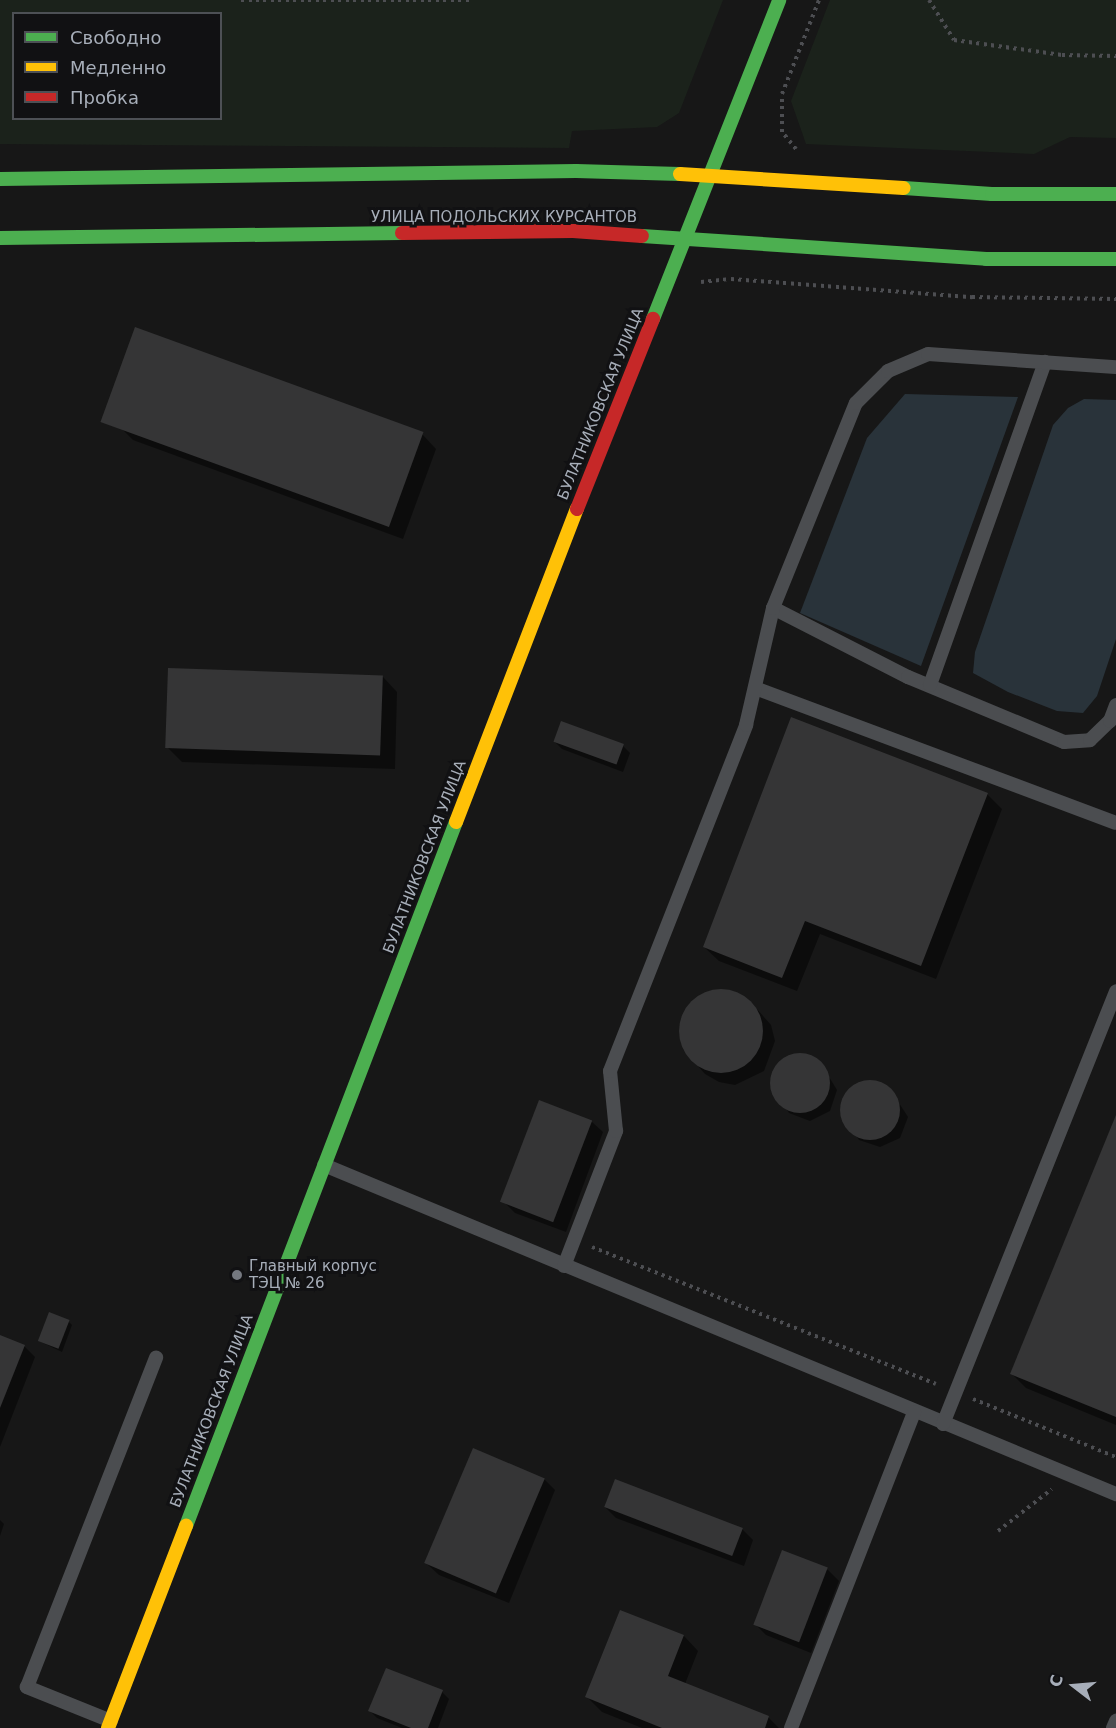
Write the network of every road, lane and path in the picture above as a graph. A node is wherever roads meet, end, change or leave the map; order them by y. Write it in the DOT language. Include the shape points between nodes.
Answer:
graph roads {
  1 [pos="241,0"];
  2 [pos="471,0"];
  3 [pos="779,0"];
  4 [pos="819,0"];
  5 [pos="929,0"];
  6 [pos="1116,56"];
  7 [pos="803,159"];
  8 [pos="712,175"];
  9 [pos="0,179"];
  10 [pos="1116,194"];
  11 [pos="686,236"];
  12 [pos="0,238"];
  13 [pos="1116,259"];
  14 [pos="695,290"];
  15 [pos="1116,299"];
  16 [pos="1045,362"];
  17 [pos="1116,367"];
  18 [pos="773,608"];
  19 [pos="930,685"];
  20 [pos="755,688"];
  21 [pos="1116,705"];
  22 [pos="1116,823"];
  23 [pos="1116,991"];
  24 [pos="324,1165"];
  25 [pos="574,1240"];
  26 [pos="564,1266"];
  27 [pos="156,1357"];
  28 [pos="955,1392"];
  29 [pos="914,1412"];
  30 [pos="943,1424"];
  31 [pos="1116,1457"];
  32 [pos="1081,1479"];
  33 [pos="1116,1494"];
  34 [pos="998,1531"];
  35 [pos="1116,1721"];
  36 [pos="110,1725"];
  37 [pos="791,1728"];
  38 [pos="1113,1728"];
  1 -- 2 [label="path"];
  3 -- 8 [label="main road, БУЛАТНИКОВСКАЯ УЛИЦА"];
  4 -- 7 [label="path" via="782,94 782,132"];
  5 -- 6 [label="path" via="954,40 1062,55"];
  8 -- 9 [label="main road" via="576,171"];
  8 -- 10 [label="main road" via="992,194"];
  8 -- 11 [label="main road, БУЛАТНИКОВСКАЯ УЛИЦА"];
  11 -- 12 [label="main road, УЛИЦА ПОДОЛЬСКИХ КУРСАНТОВ" via="573,231"];
  11 -- 13 [label="main road, УЛИЦА ПОДОЛЬСКИХ КУРСАНТОВ" via="986,258"];
  11 -- 24 [label="main road, БУЛАТНИКОВСКАЯ УЛИЦА" via="601,445"];
  14 -- 15 [label="path" via="701,281 731,279 972,297"];
  16 -- 17 [label="lane"];
  16 -- 18 [label="lane" via="928,354 888,370 856,403"];
  16 -- 19 [label="lane"];
  18 -- 19 [label="lane"];
  18 -- 20 [label="lane"];
  19 -- 21 [label="lane" via="1064,742 1090,740 1110,721"];
  20 -- 22 [label="lane"];
  20 -- 25 [label="lane" via="746,724 610,1071 616,1131"];
  23 -- 28 [label="lane"];
  24 -- 26 [label="lane"];
  24 -- 36 [label="main road, БУЛАТНИКОВСКАЯ УЛИЦА"];
  25 -- 26 [label="lane"];
  25 -- 28 [label="path"];
  26 -- 29 [label="lane"];
  27 -- 36 [label="lane" via="27,1687"];
  28 -- 30 [label="lane"];
  28 -- 31 [label="path"];
  29 -- 30 [label="lane"];
  29 -- 37 [label="lane"];
  30 -- 32 [label="lane"];
  32 -- 33 [label="lane"];
  32 -- 34 [label="path" via="1049,1490"];
  35 -- 38 [label="lane"];
}
